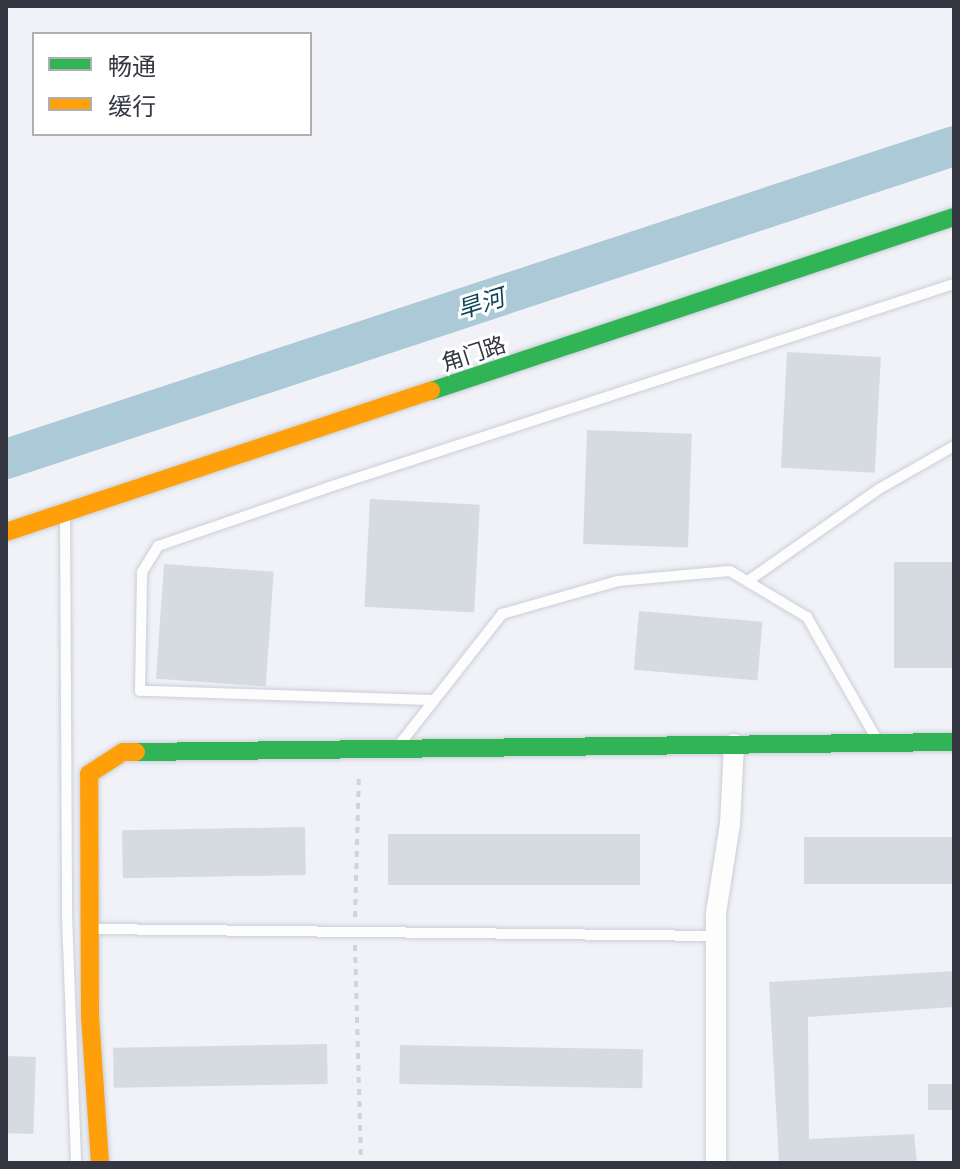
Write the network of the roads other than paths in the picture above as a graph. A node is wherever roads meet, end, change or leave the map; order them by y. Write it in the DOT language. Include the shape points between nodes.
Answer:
graph roads {
  1 [pos="954,217"];
  2 [pos="954,284"];
  3 [pos="954,446"];
  4 [pos="65,513"];
  5 [pos="6,532"];
  6 [pos="748,581"];
  7 [pos="434,700"];
  8 [pos="954,742"];
  9 [pos="879,743"];
  10 [pos="734,744"];
  11 [pos="396,748"];
  12 [pos="90,929"];
  13 [pos="716,936"];
  14 [pos="76,1163"];
  15 [pos="100,1163"];
  16 [pos="716,1163"];
  1 -- 4 [label="street, 角门路"];
  2 -- 7 [label="lane" via="158,546 142,572 140,691"];
  3 -- 6 [label="lane" via="879,489"];
  4 -- 5 [label="street, 角门路"];
  4 -- 14 [label="lane" via="67,915"];
  6 -- 7 [label="lane" via="730,571 618,581 502,614"];
  6 -- 9 [label="lane" via="807,617"];
  7 -- 11 [label="lane"];
  8 -- 9 [label="street"];
  9 -- 10 [label="street"];
  10 -- 11 [label="street"];
  10 -- 13 [label="street"];
  11 -- 12 [label="street" via="123,752 89,774"];
  12 -- 13 [label="lane"];
  12 -- 15 [label="street"];
  13 -- 16 [label="street"];
}
